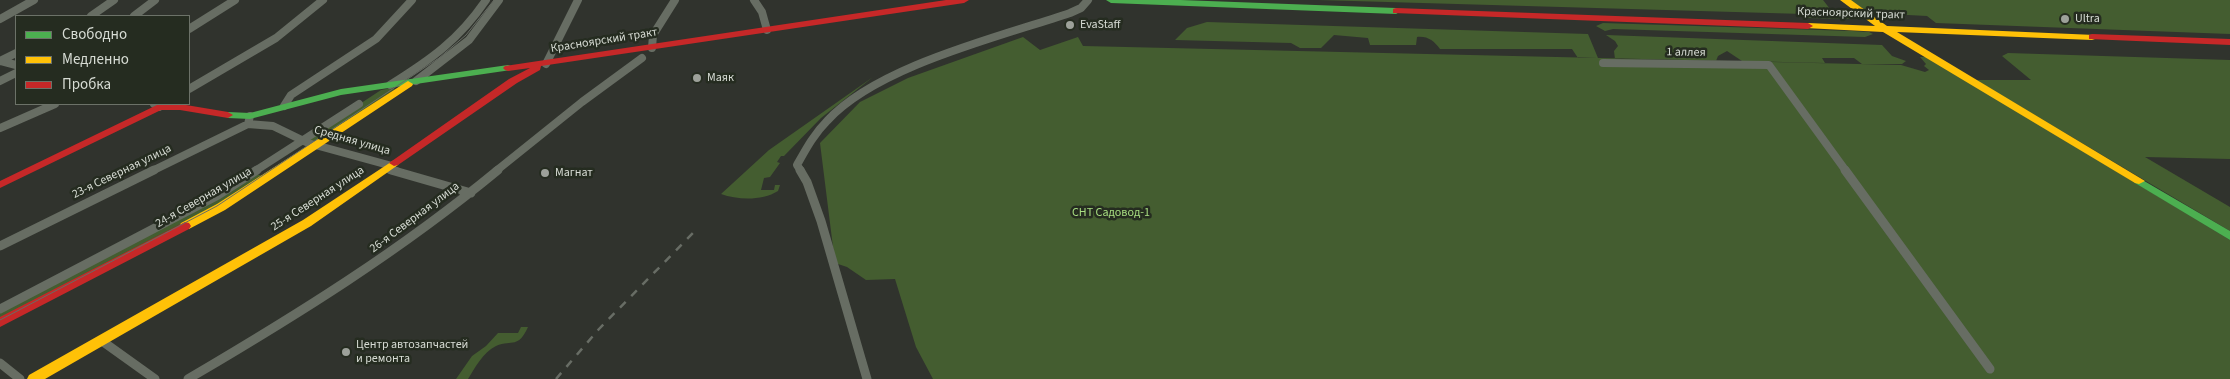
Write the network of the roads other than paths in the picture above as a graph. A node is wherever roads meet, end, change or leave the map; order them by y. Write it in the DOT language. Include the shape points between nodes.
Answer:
graph roads {
  1 [pos="34,0"];
  2 [pos="114,0"];
  3 [pos="155,0"];
  4 [pos="235,0"];
  5 [pos="322,0"];
  6 [pos="412,0"];
  7 [pos="486,0"];
  8 [pos="499,0"];
  9 [pos="578,0"];
  10 [pos="675,0"];
  11 [pos="754,0"];
  12 [pos="964,0"];
  13 [pos="1088,0"];
  14 [pos="1111,0"];
  15 [pos="1845,0"];
  16 [pos="927,3"];
  17 [pos="92,15"];
  18 [pos="135,15"];
  19 [pos="0,18"];
  20 [pos="190,29"];
  21 [pos="1885,29"];
  22 [pos="767,30"];
  23 [pos="2230,42"];
  24 [pos="652,48"];
  25 [pos="15,54"];
  26 [pos="642,58"];
  27 [pos="0,61"];
  28 [pos="1603,62"];
  29 [pos="546,64"];
  30 [pos="15,65"];
  31 [pos="15,74"];
  32 [pos="0,81"];
  33 [pos="414,81"];
  34 [pos="390,85"];
  35 [pos="190,88"];
  36 [pos="359,104"];
  37 [pos="52,105"];
  38 [pos="159,105"];
  39 [pos="284,106"];
  40 [pos="249,120"];
  41 [pos="0,128"];
  42 [pos="303,140"];
  43 [pos="315,146"];
  44 [pos="390,168"];
  45 [pos="0,185"];
  46 [pos="471,193"];
  47 [pos="2230,236"];
  48 [pos="0,246"];
  49 [pos="0,309"];
  50 [pos="0,324"];
  51 [pos="102,341"];
  52 [pos="0,363"];
  53 [pos="1990,369"];
  54 [pos="20,379"];
  55 [pos="34,379"];
  56 [pos="155,379"];
  57 [pos="188,379"];
  58 [pos="866,379"];
  1 -- 19 [label="street"];
  2 -- 17 [label="street"];
  3 -- 18 [label="street"];
  4 -- 20 [label="street"];
  5 -- 35 [label="street" via="304,20 284,34"];
  6 -- 39 [label="street" via="385,31 291,95"];
  7 -- 34 [label="street" via="471,24 449,47"];
  8 -- 33 [label="street, 24-я Северная улица" via="469,40"];
  9 -- 29 [label="street"];
  10 -- 24 [label="street" via="666,18 653,32"];
  11 -- 22 [label="street" via="762,12"];
  12 -- 16 [label="main road, Красноярский тракт"];
  13 -- 58 [label="street" via="1070,13 941,56 871,85 825,122 804,148 797,165 821,221"];
  14 -- 21 [label="main road, Красноярский тракт"];
  15 -- 21 [label="main road"];
  16 -- 22 [label="main road, Красноярский тракт"];
  21 -- 23 [label="main road, Красноярский тракт"];
  21 -- 47 [label="main road"];
  22 -- 24 [label="main road, Красноярский тракт"];
  24 -- 29 [label="main road, Красноярский тракт"];
  25 -- 27 [label="street"];
  26 -- 46 [label="street, 26-я Северная улица" via="586,97"];
  27 -- 30 [label="street"];
  28 -- 53 [label="street, 1 аллея" via="1768,65"];
  29 -- 33 [label="main road, Красноярский тракт"];
  29 -- 44 [label="main road, 25-я Северная улица" via="513,81"];
  31 -- 32 [label="street"];
  33 -- 34 [label="main road, Красноярский тракт"];
  33 -- 43 [label="main road, 24-я Северная улица"];
  34 -- 39 [label="main road, Красноярский тракт" via="341,92"];
  36 -- 42 [label="street, 24-я Северная улица"];
  37 -- 41 [label="street"];
  38 -- 40 [label="main road, Средняя улица"];
  38 -- 45 [label="main road"];
  39 -- 40 [label="main road, Красноярский тракт"];
  40 -- 42 [label="street, Средняя улица" via="273,126"];
  40 -- 48 [label="street, 23-я Северная улица"];
  42 -- 43 [label="street, Средняя улица"];
  42 -- 49 [label="street, 24-я Северная улица" via="218,195"];
  43 -- 44 [label="street, Средняя улица" via="343,151"];
  43 -- 50 [label="main road, 24-я Северная улица" via="220,207"];
  44 -- 46 [label="street, Средняя улица"];
  44 -- 51 [label="main road, 25-я Северная улица" via="267,248"];
  46 -- 57 [label="street, 26-я Северная улица" via="340,287"];
  51 -- 55 [label="main road, 25-я Северная улица"];
  51 -- 56 [label="street"];
  52 -- 54 [label="street"];
}
